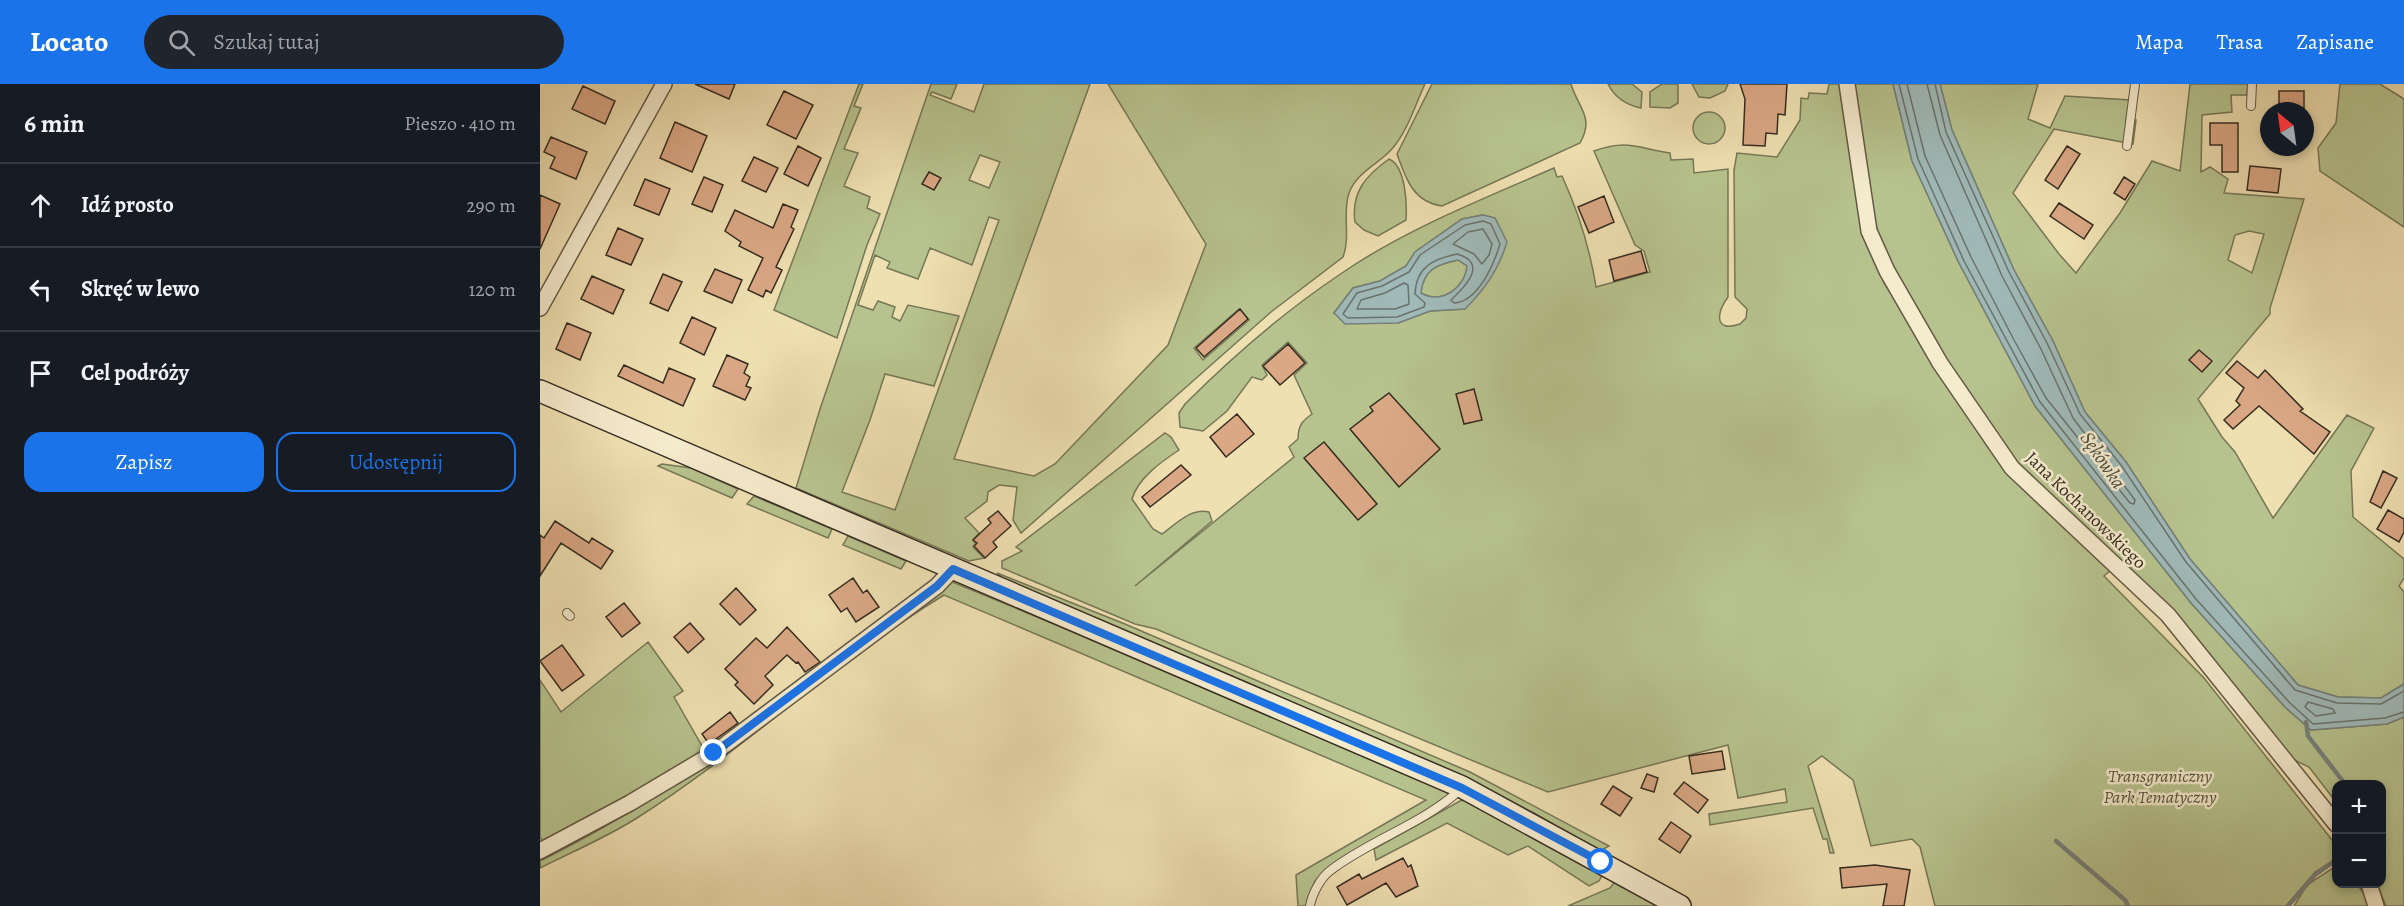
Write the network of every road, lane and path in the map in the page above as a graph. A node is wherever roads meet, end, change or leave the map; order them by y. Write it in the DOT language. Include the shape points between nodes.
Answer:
graph roads {
  1 [pos="664,84"];
  2 [pos="1847,84"];
  3 [pos="2135,84"];
  4 [pos="2252,84"];
  5 [pos="2251,106"];
  6 [pos="2127,146"];
  7 [pos="540,308"];
  8 [pos="540,391"];
  9 [pos="953,569"];
  10 [pos="1462,788"];
  11 [pos="2332,818"];
  12 [pos="540,851"];
  13 [pos="2370,888"];
  14 [pos="1310,906"];
  15 [pos="1680,906"];
  16 [pos="2376,906"];
  1 -- 7 [label="street"];
  2 -- 11 [label="street, Jana Kochanowskiego" via="1869,231 1887,271 1940,363 2012,468 2168,615"];
  3 -- 6 [label="lane"];
  4 -- 5 [label="lane"];
  8 -- 9 [label="main road"];
  9 -- 10 [label="main road"];
  9 -- 12 [label="street" via="937,586 714,753"];
  10 -- 14 [label="lane" via="1440,808 1329,871"];
  10 -- 15 [label="main road"];
  13 -- 16 [label="street"];
}
